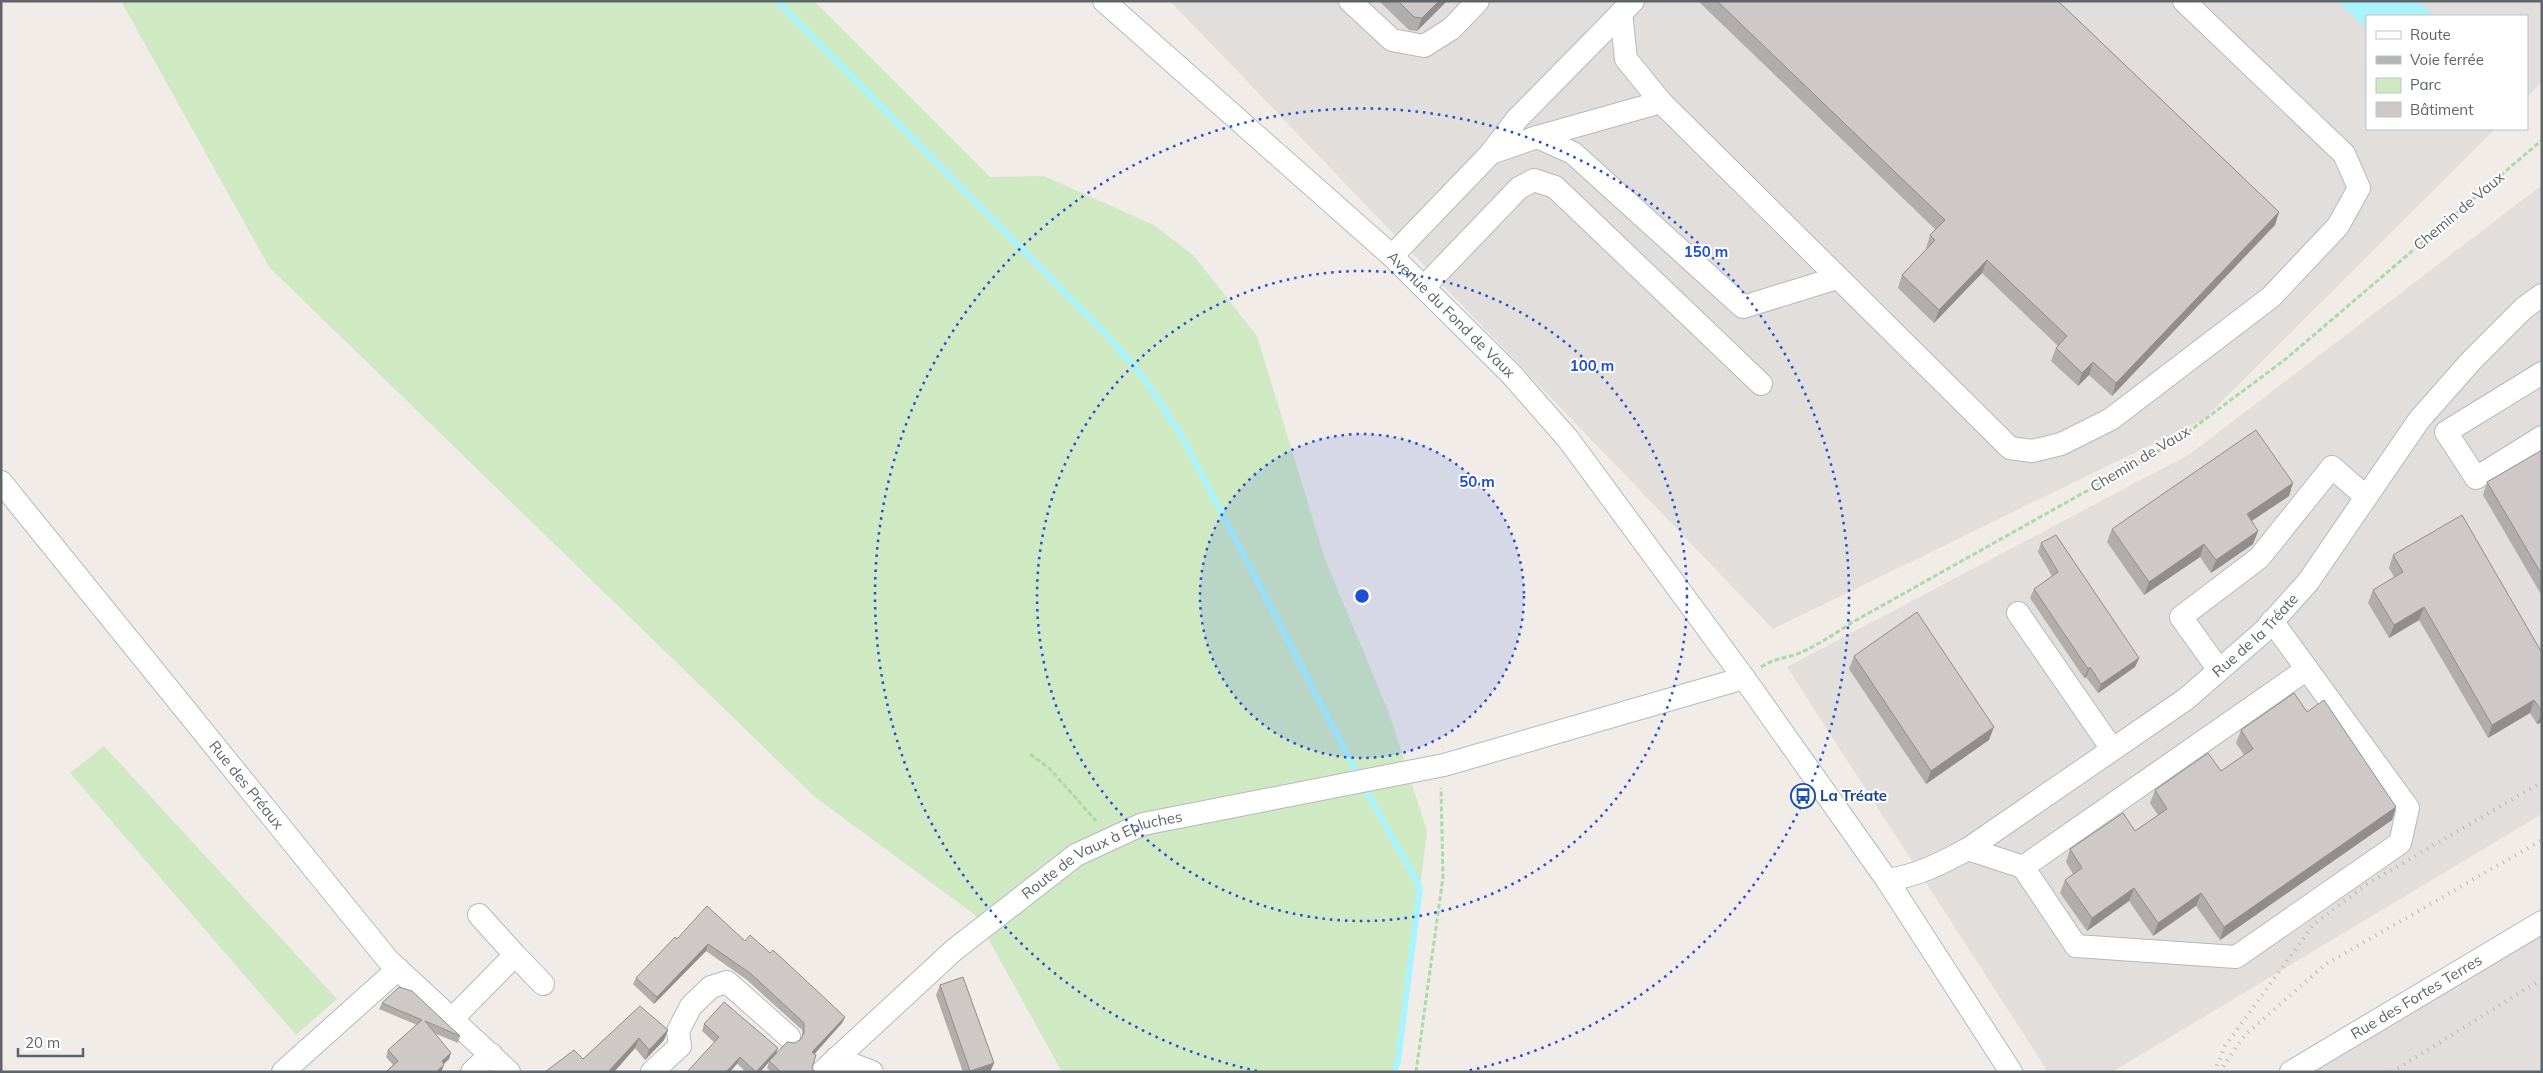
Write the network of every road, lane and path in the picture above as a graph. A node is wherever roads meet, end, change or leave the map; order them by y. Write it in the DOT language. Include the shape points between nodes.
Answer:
graph roads {
  1 [pos="1104,1"];
  2 [pos="1350,1"];
  3 [pos="1478,1"];
  4 [pos="2184,1"];
  5 [pos="1627,7"];
  6 [pos="1661,102"];
  7 [pos="1536,137"];
  8 [pos="2542,140"];
  9 [pos="1491,153"];
  10 [pos="1392,256"];
  11 [pos="1837,278"];
  12 [pos="1424,287"];
  13 [pos="2542,295"];
  14 [pos="2542,373"];
  15 [pos="1761,384"];
  16 [pos="2419,420"];
  17 [pos="2446,432"];
  18 [pos="2542,437"];
  19 [pos="1,482"];
  20 [pos="2366,497"];
  21 [pos="2018,613"];
  22 [pos="2272,622"];
  23 [pos="2219,670"];
  24 [pos="2307,670"];
  25 [pos="1744,678"];
  26 [pos="2112,749"];
  27 [pos="1030,754"];
  28 [pos="1444,765"];
  29 [pos="1111,839"];
  30 [pos="1968,849"];
  31 [pos="2023,867"];
  32 [pos="1887,880"];
  33 [pos="478,915"];
  34 [pos="2542,922"];
  35 [pos="515,955"];
  36 [pos="398,969"];
  37 [pos="543,984"];
  38 [pos="452,1019"];
  39 [pos="789,1038"];
  40 [pos="491,1054"];
  41 [pos="829,1065"];
  42 [pos="283,1072"];
  43 [pos="472,1072"];
  44 [pos="509,1072"];
  45 [pos="652,1072"];
  46 [pos="872,1072"];
  47 [pos="1416,1072"];
  48 [pos="2012,1072"];
  49 [pos="2291,1072"];
  1 -- 10 [label="street, Avenue du Fond de Vaux"];
  2 -- 3 [label="street" via="1392,40 1424,46 1451,29"];
  4 -- 11 [label="street" via="2344,154 2359,188 2338,226 2270,297 2111,419 2061,444 2032,451 2010,448"];
  5 -- 6 [label="street" via="1626,59"];
  5 -- 9 [label="street" via="1517,119"];
  6 -- 7 [label="street"];
  6 -- 11 [label="street"];
  7 -- 9 [label="street"];
  7 -- 11 [label="street" via="1573,152 1743,307"];
  8 -- 25 [label="path, Chemin de Vaux" via="2287,358 2176,440 1859,618 1831,637 1801,652 1776,659"];
  9 -- 10 [label="street"];
  10 -- 12 [label="street, Avenue du Fond de Vaux"];
  12 -- 15 [label="street" via="1519,188 1534,180 1555,187"];
  12 -- 25 [label="street, Avenue du Fond de Vaux" via="1511,374 1568,439"];
  13 -- 16 [label="street, Rue de la Tréate" via="2524,308 2471,361"];
  14 -- 17 [label="street"];
  16 -- 17 [label="street"];
  16 -- 20 [label="street, Rue de la Tréate"];
  17 -- 18 [label="street" via="2476,478"];
  19 -- 36 [label="street, Rue des Préaux"];
  20 -- 22 [label="street, Rue de la Tréate" via="2308,582"];
  20 -- 23 [label="street" via="2332,467 2259,558 2181,617"];
  21 -- 26 [label="street"];
  22 -- 23 [label="street, Rue de la Tréate"];
  22 -- 24 [label="street"];
  23 -- 26 [label="street, Rue de la Tréate" via="2186,699"];
  24 -- 31 [label="street"];
  24 -- 31 [label="street" via="2408,808 2400,843 2392,849 2236,957 2076,946"];
  25 -- 28 [label="street, Route de Vaux à Epluches"];
  25 -- 32 [label="street, Avenue du Fond de Vaux"];
  26 -- 30 [label="street, Rue de la Tréate"];
  27 -- 29 [label="path" via="1049,768"];
  28 -- 29 [label="street, Route de Vaux à Epluches" via="1143,824"];
  28 -- 47 [label="path" via="1441,786 1443,877"];
  29 -- 41 [label="street, Route de Vaux à Epluches" via="1076,855 954,950"];
  30 -- 31 [label="street"];
  30 -- 32 [label="street, Rue de la Tréate" via="1934,867 1904,878"];
  32 -- 48 [label="street, Avenue du Fond de Vaux"];
  33 -- 35 [label="street"];
  34 -- 49 [label="street, Rue des Fortes Terres"];
  35 -- 37 [label="street"];
  35 -- 38 [label="street"];
  36 -- 38 [label="street, Rue des Préaux"];
  36 -- 42 [label="street"];
  38 -- 40 [label="street, Rue des Préaux"];
  39 -- 45 [label="street" via="726,982 712,987 691,1006 678,1031 680,1046"];
  40 -- 43 [label="street"];
  40 -- 44 [label="street, Rue des Préaux"];
  41 -- 46 [label="street"];
}
